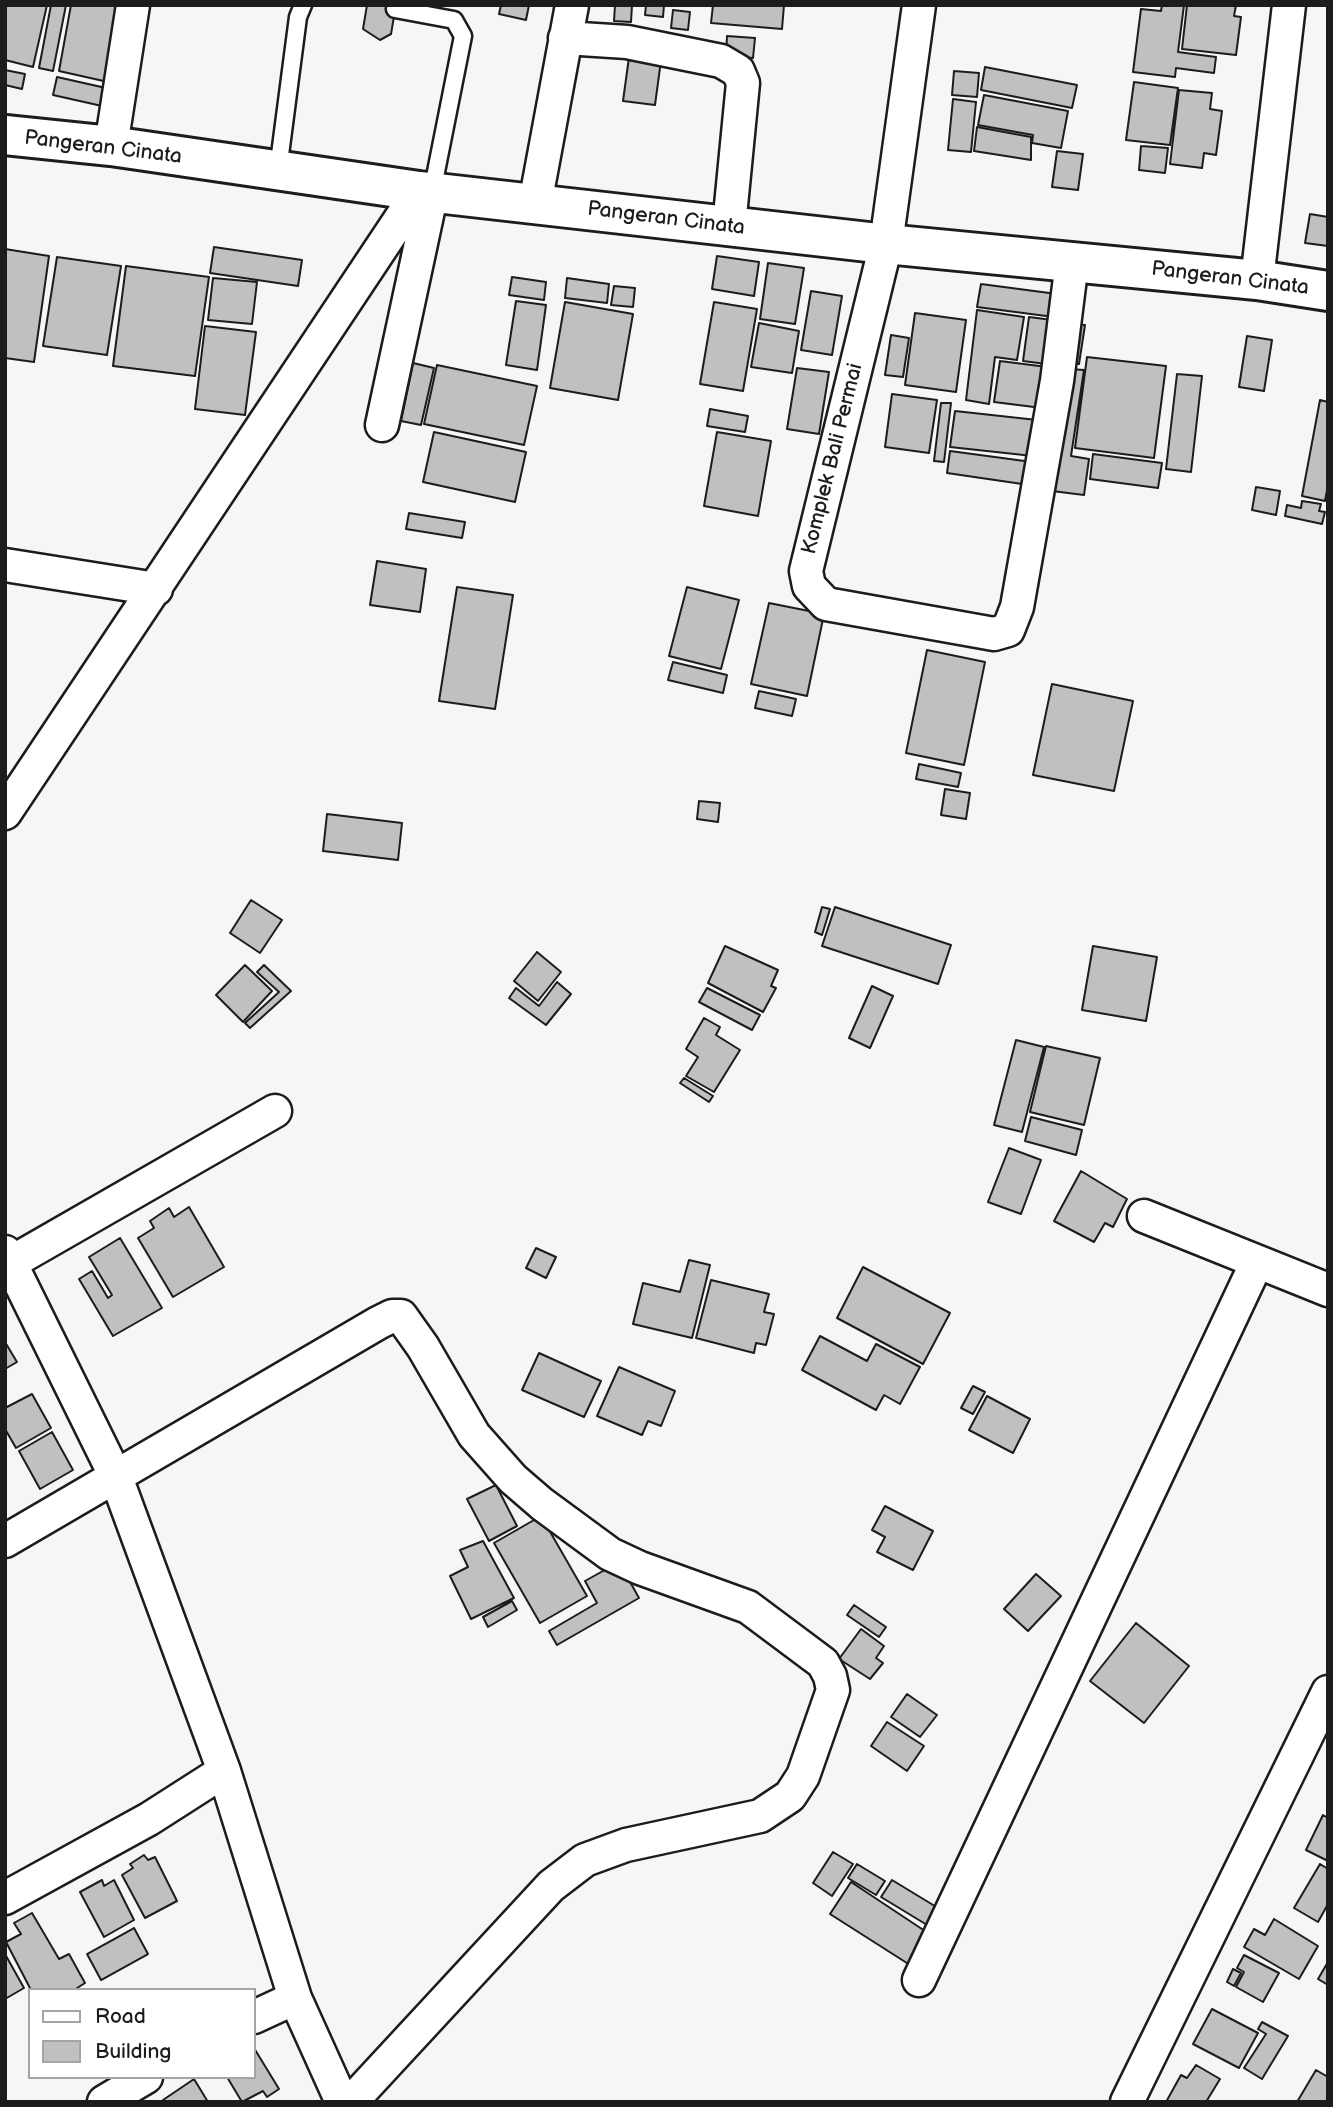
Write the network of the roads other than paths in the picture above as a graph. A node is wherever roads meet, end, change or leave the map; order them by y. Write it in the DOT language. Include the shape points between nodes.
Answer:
graph roads {
  1 [pos="133,5"];
  2 [pos="303,5"];
  3 [pos="572,5"];
  4 [pos="919,5"];
  5 [pos="1289,5"];
  6 [pos="395,9"];
  7 [pos="565,38"];
  8 [pos="5,135"];
  9 [pos="111,146"];
  10 [pos="278,172"];
  11 [pos="426,191"];
  12 [pos="534,204"];
  13 [pos="729,226"];
  14 [pos="886,244"];
  15 [pos="1072,262"];
  16 [pos="1257,280"];
  17 [pos="1328,291"];
  18 [pos="382,425"];
  19 [pos="5,565"];
  20 [pos="156,589"];
  21 [pos="5,813"];
  22 [pos="275,1111"];
  23 [pos="1144,1216"];
  24 [pos="7,1260"];
  25 [pos="1257,1262"];
  26 [pos="1328,1290"];
  27 [pos="116,1477"];
  28 [pos="5,1541"];
  29 [pos="1328,1692"];
  30 [pos="224,1771"];
  31 [pos="5,1898"];
  32 [pos="919,1980"];
  33 [pos="295,1998"];
  34 [pos="256,2016"];
  35 [pos="143,2079"];
  36 [pos="104,2102"];
  37 [pos="342,2102"];
  38 [pos="351,2102"];
  39 [pos="1127,2102"];
  1 -- 9 [label="street"];
  2 -- 10 [label="lane"];
  3 -- 7 [label="street"];
  4 -- 14 [label="street, Komplek Bali Permai"];
  5 -- 16 [label="street"];
  6 -- 11 [label="lane" via="454,20 463,36"];
  7 -- 12 [label="street"];
  7 -- 13 [label="street" via="627,42 720,61 738,71 743,83"];
  8 -- 9 [label="street, Pangeran Cinata"];
  9 -- 10 [label="street, Pangeran Cinata"];
  10 -- 11 [label="street, Pangeran Cinata"];
  11 -- 12 [label="street, Pangeran Cinata"];
  11 -- 18 [label="street"];
  11 -- 20 [label="street"];
  12 -- 13 [label="street, Pangeran Cinata"];
  13 -- 14 [label="street, Pangeran Cinata"];
  14 -- 15 [label="street, Pangeran Cinata"];
  14 -- 15 [label="street, Komplek Bali Permai" via="806,570 809,586 826,604 994,634 1008,630 1017,607 1057,381"];
  15 -- 16 [label="street, Pangeran Cinata"];
  16 -- 17 [label="street, Pangeran Cinata"];
  19 -- 20 [label="street"];
  20 -- 21 [label="street"];
  22 -- 24 [label="street"];
  23 -- 25 [label="street"];
  24 -- 27 [label="street"];
  25 -- 26 [label="street"];
  25 -- 32 [label="street"];
  27 -- 28 [label="street"];
  27 -- 30 [label="street"];
  27 -- 38 [label="street" via="378,1323 401,1316 474,1434 542,1504 620,1559 748,1607 807,1649 830,1676 833,1690 803,1776 790,1796 760,1816 626,1845 586,1860 551,1886"];
  29 -- 39 [label="street"];
  30 -- 31 [label="street" via="149,1819"];
  30 -- 33 [label="street"];
  33 -- 34 [label="street"];
  33 -- 37 [label="street"];
  35 -- 36 [label="street"];
}
